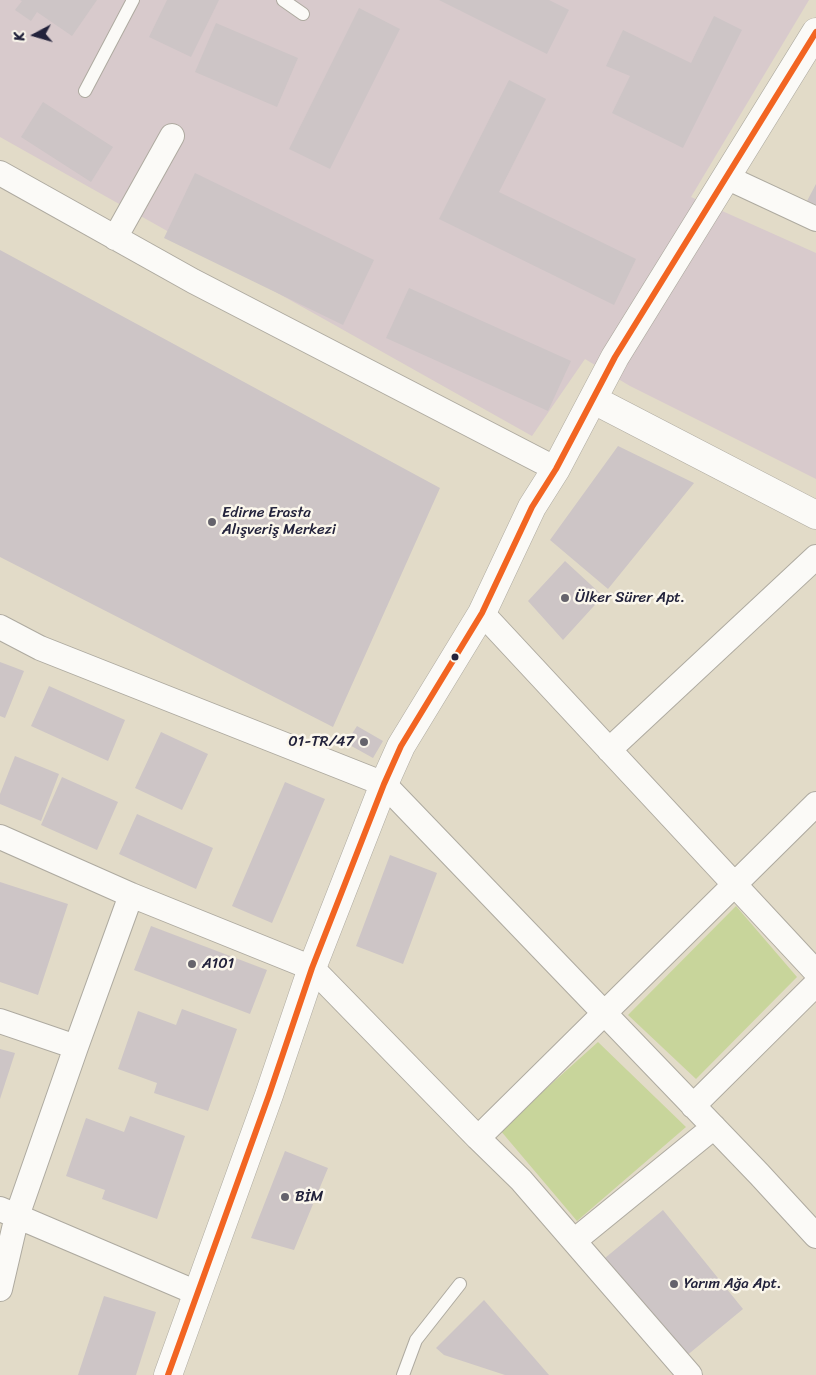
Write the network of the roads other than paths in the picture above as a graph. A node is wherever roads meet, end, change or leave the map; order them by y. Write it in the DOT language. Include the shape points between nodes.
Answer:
graph roads {
  1 [pos="133,0"];
  2 [pos="283,0"];
  3 [pos="303,14"];
  4 [pos="816,32"];
  5 [pos="86,91"];
  6 [pos="172,136"];
  7 [pos="0,173"];
  8 [pos="726,177"];
  9 [pos="816,219"];
  10 [pos="115,238"];
  11 [pos="594,400"];
  12 [pos="556,469"];
  13 [pos="816,515"];
  14 [pos="816,556"];
  15 [pos="482,613"];
  16 [pos="0,627"];
  17 [pos="609,750"];
  18 [pos="384,784"];
  19 [pos="816,804"];
  20 [pos="0,837"];
  21 [pos="735,886"];
  22 [pos="131,895"];
  23 [pos="312,968"];
  24 [pos="816,972"];
  25 [pos="816,984"];
  26 [pos="605,1014"];
  27 [pos="0,1021"];
  28 [pos="76,1047"];
  29 [pos="693,1106"];
  30 [pos="714,1127"];
  31 [pos="478,1138"];
  32 [pos="9,1213"];
  33 [pos="816,1236"];
  34 [pos="574,1241"];
  35 [pos="460,1284"];
  36 [pos="0,1289"];
  37 [pos="197,1293"];
  38 [pos="168,1375"];
  39 [pos="403,1375"];
  40 [pos="690,1375"];
  1 -- 5 [label="lane"];
  2 -- 3 [label="lane"];
  4 -- 8 [label="street"];
  6 -- 10 [label="street"];
  7 -- 10 [label="street"];
  8 -- 9 [label="street"];
  8 -- 11 [label="street" via="615,357"];
  10 -- 12 [label="street"];
  11 -- 12 [label="street"];
  11 -- 13 [label="street"];
  12 -- 15 [label="street" via="532,507"];
  14 -- 17 [label="street"];
  15 -- 17 [label="street"];
  15 -- 18 [label="street" via="401,746"];
  16 -- 18 [label="street" via="40,648"];
  17 -- 21 [label="street"];
  18 -- 23 [label="street"];
  18 -- 26 [label="street"];
  19 -- 21 [label="street"];
  20 -- 22 [label="street"];
  21 -- 24 [label="street"];
  21 -- 26 [label="street"];
  22 -- 23 [label="street"];
  22 -- 28 [label="street"];
  23 -- 31 [label="street"];
  23 -- 37 [label="street"];
  25 -- 29 [label="street"];
  26 -- 29 [label="street"];
  26 -- 31 [label="street"];
  27 -- 28 [label="street"];
  28 -- 32 [label="street"];
  29 -- 30 [label="street"];
  30 -- 33 [label="street"];
  30 -- 34 [label="street"];
  31 -- 34 [label="street" via="521,1180"];
  32 -- 36 [label="street"];
  32 -- 37 [label="street"];
  34 -- 40 [label="street"];
  35 -- 39 [label="lane" via="416,1340"];
  37 -- 38 [label="street"];
}
